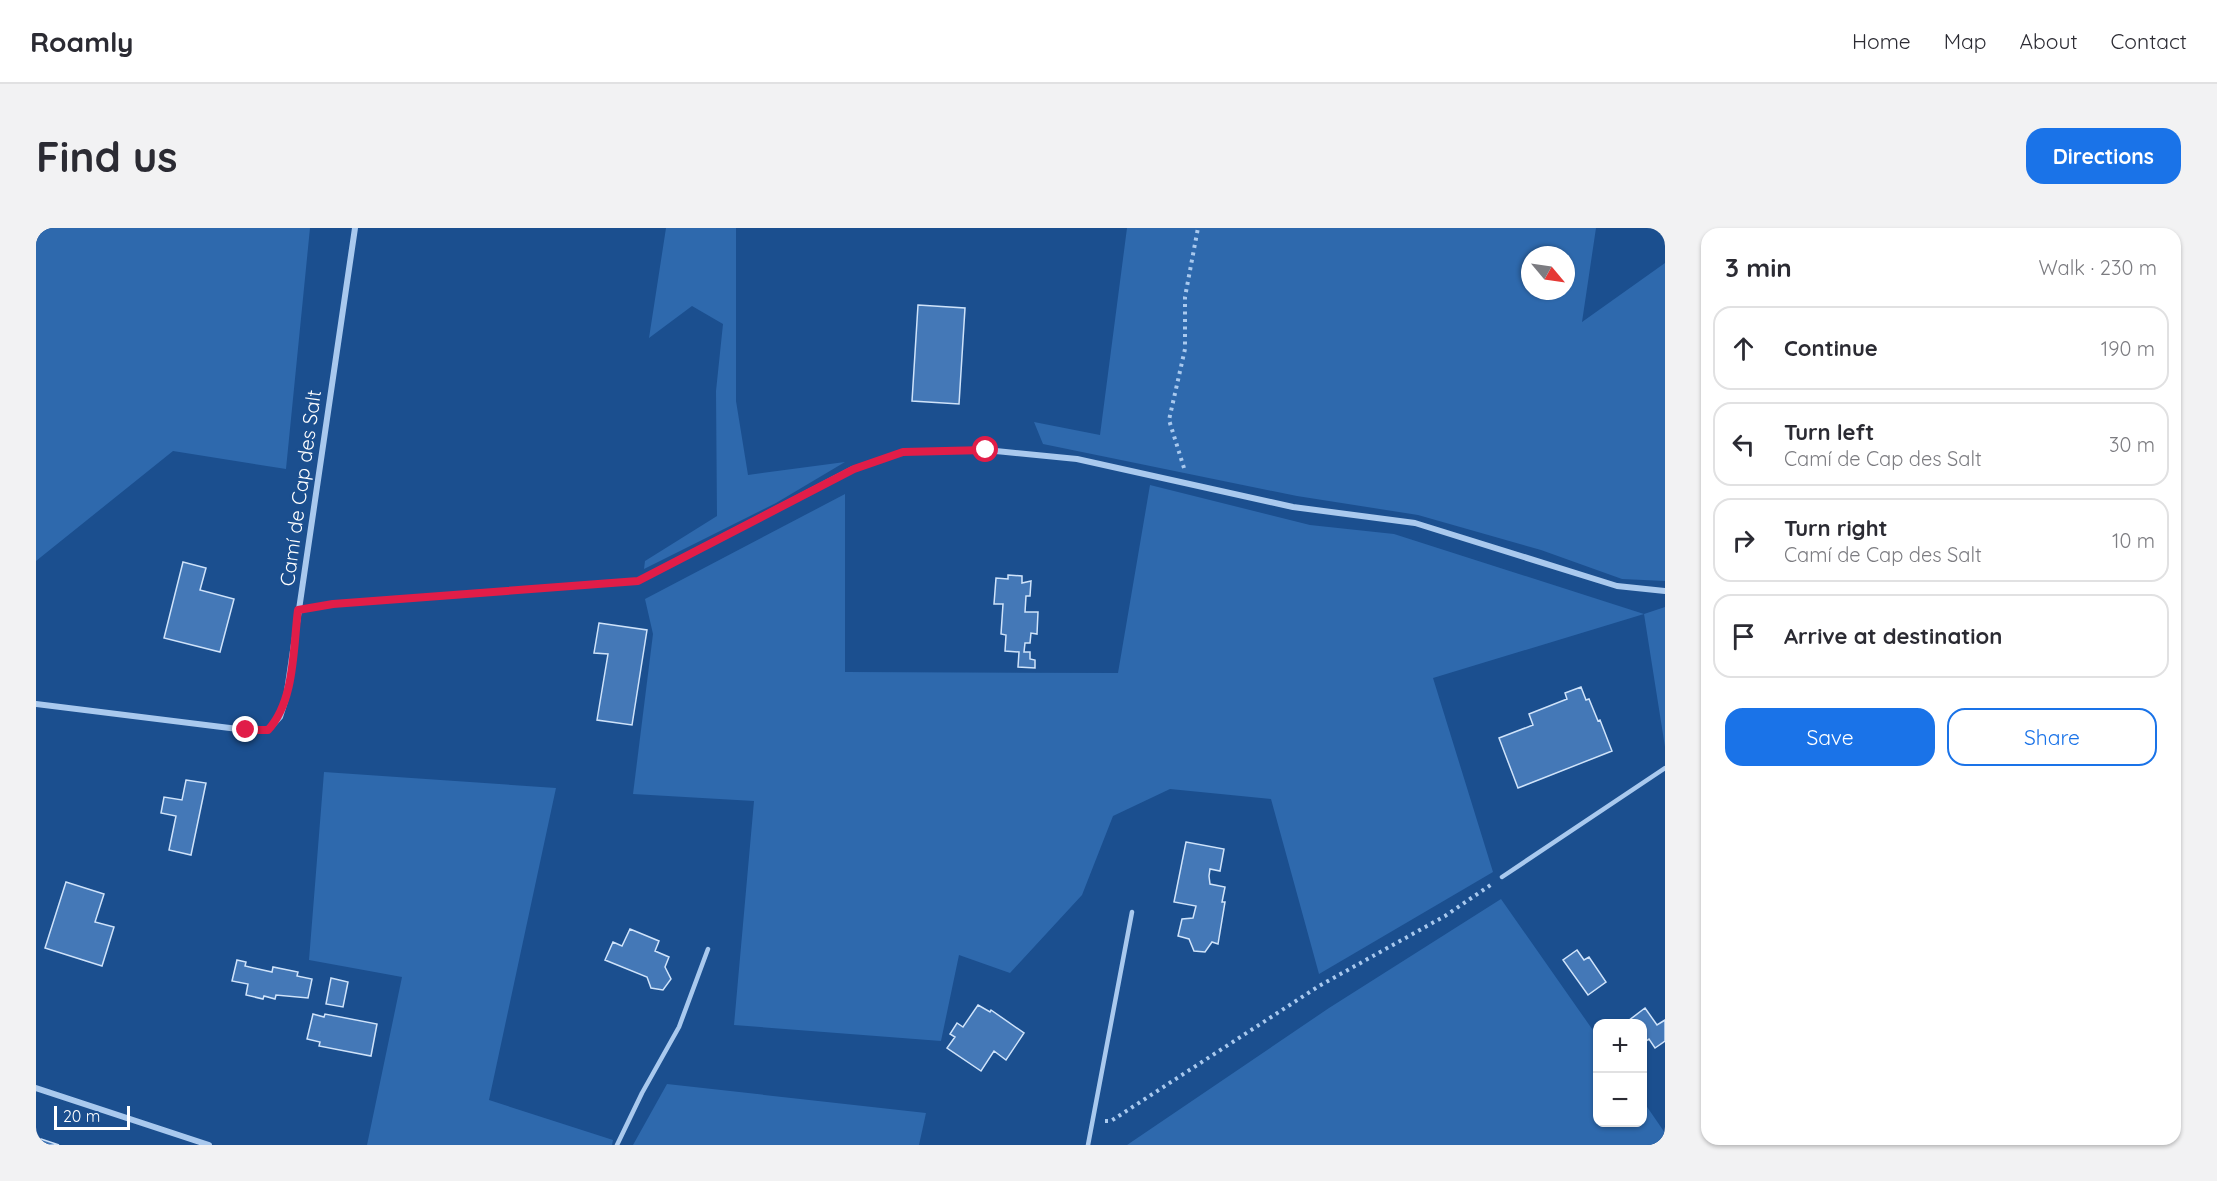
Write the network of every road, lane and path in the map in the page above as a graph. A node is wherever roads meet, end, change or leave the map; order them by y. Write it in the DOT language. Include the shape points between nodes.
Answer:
graph roads {
  1 [pos="355,228"];
  2 [pos="1198,228"];
  3 [pos="1188,483"];
  4 [pos="1665,591"];
  5 [pos="298,610"];
  6 [pos="36,704"];
  7 [pos="1665,768"];
  8 [pos="1503,877"];
  9 [pos="1132,912"];
  10 [pos="708,949"];
  11 [pos="36,1088"];
  12 [pos="1093,1121"];
  13 [pos="209,1145"];
  14 [pos="617,1145"];
  15 [pos="1088,1145"];
  1 -- 5 [label="street, Camí de Cap des Salt"];
  2 -- 3 [label="path" via="1185,297 1185,349 1169,420"];
  3 -- 4 [label="street" via="1293,507 1415,524 1617,586"];
  3 -- 5 [label="street" via="1077,459 986,450 903,452 854,469 638,581 333,604"];
  5 -- 6 [label="street, Camí de Cap des Salt" via="285,698 280,717 268,730"];
  7 -- 8 [label="lane"];
  8 -- 12 [label="path" via="1445,916 1319,986 1112,1121"];
  9 -- 12 [label="lane"];
  10 -- 14 [label="lane" via="679,1027"];
  11 -- 13 [label="street"];
  12 -- 15 [label="lane"];
}
